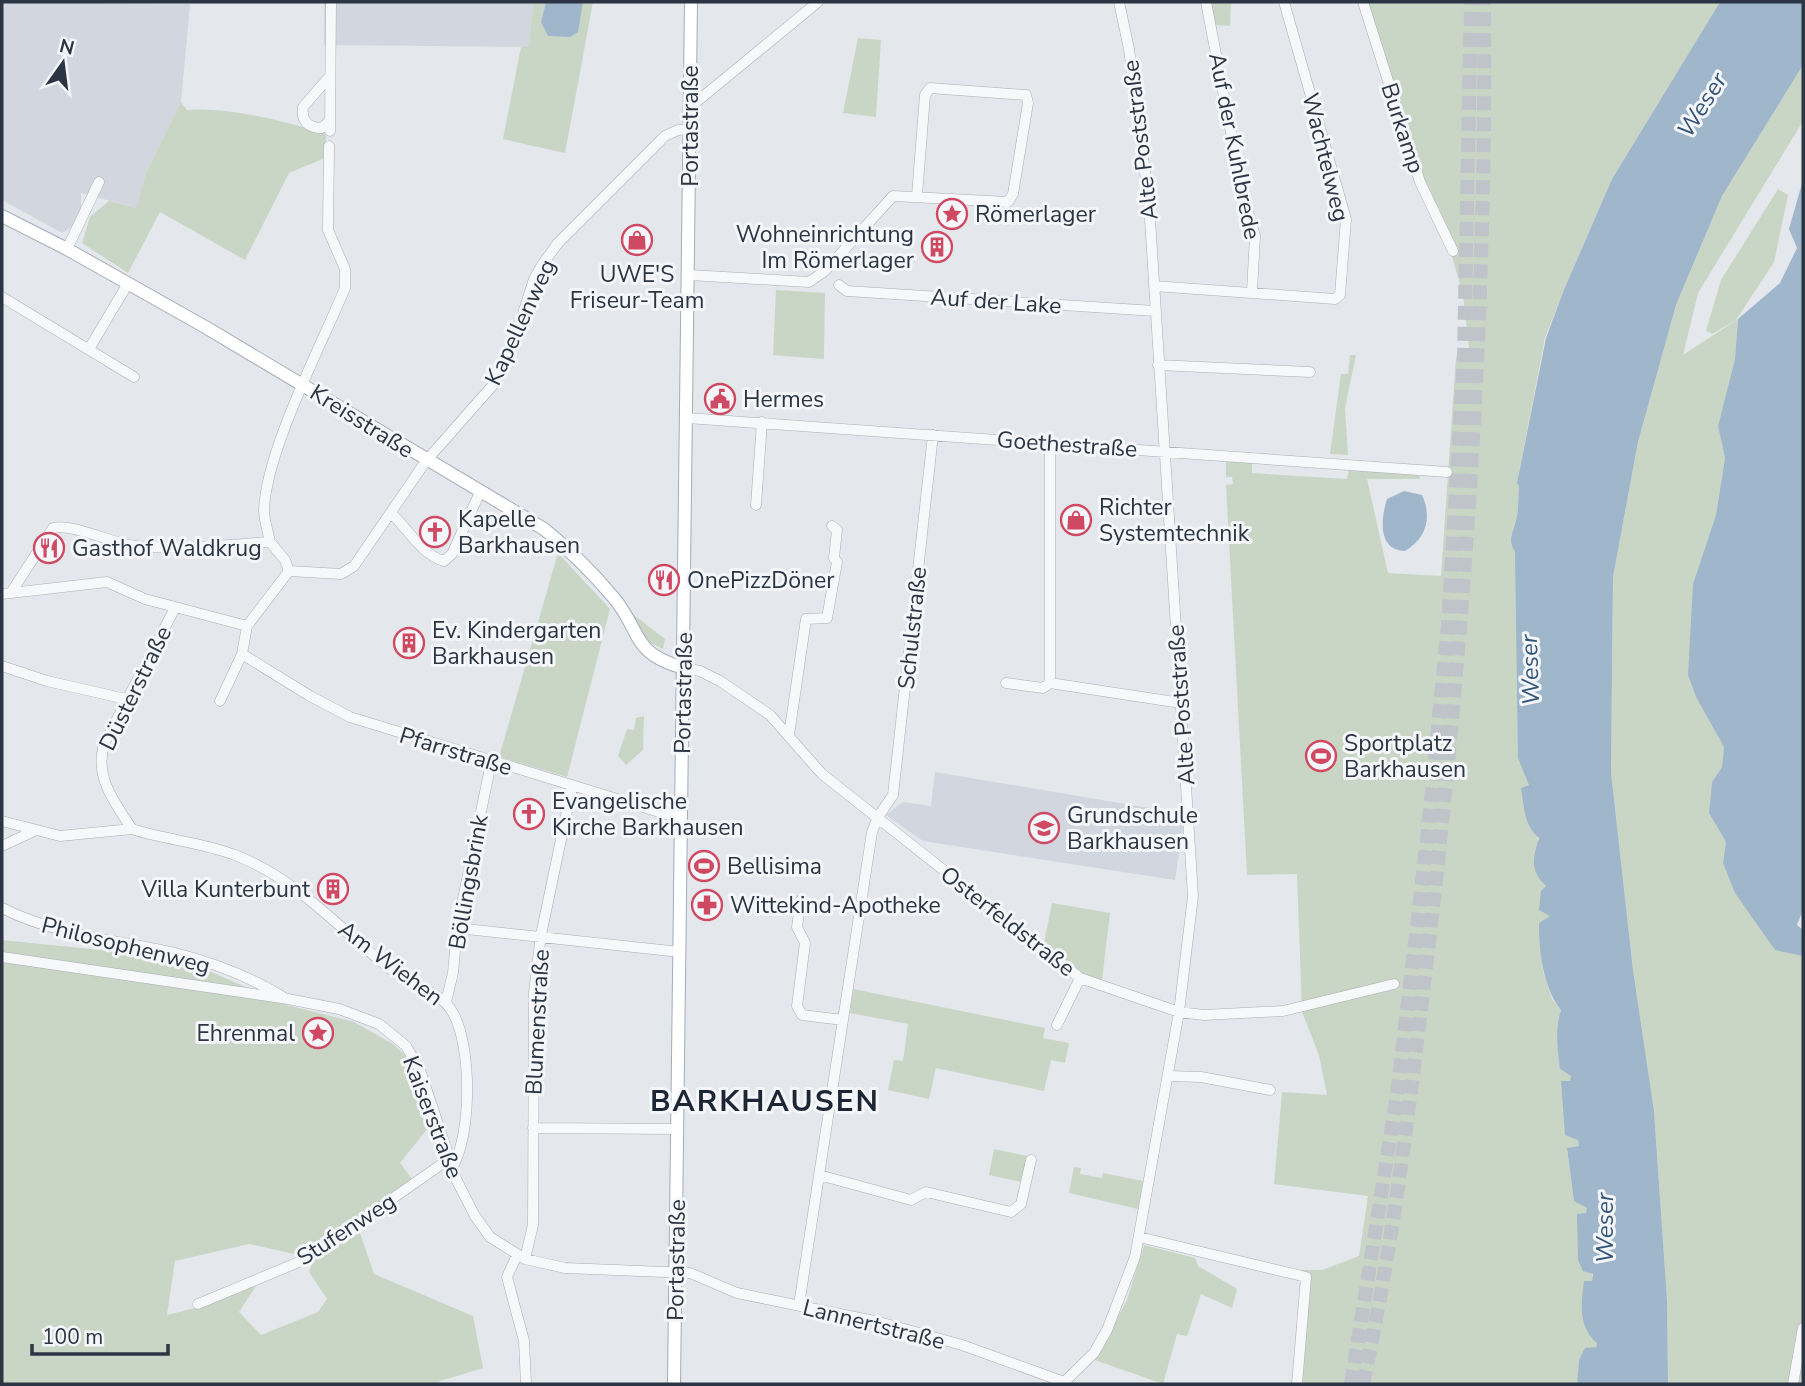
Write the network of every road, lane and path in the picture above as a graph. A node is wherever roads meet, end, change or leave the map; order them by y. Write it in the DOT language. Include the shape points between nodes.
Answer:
graph roads {
  1 [pos="331,2"];
  2 [pos="691,2"];
  3 [pos="818,2"];
  4 [pos="1119,2"];
  5 [pos="1206,2"];
  6 [pos="1284,2"];
  7 [pos="1363,2"];
  8 [pos="331,76"];
  9 [pos="689,108"];
  10 [pos="330,120"];
  11 [pos="690,130"];
  12 [pos="330,131"];
  13 [pos="329,146"];
  14 [pos="99,182"];
  15 [pos="917,195"];
  16 [pos="2,216"];
  17 [pos="67,249"];
  18 [pos="1453,251"];
  19 [pos="689,275"];
  20 [pos="127,285"];
  21 [pos="839,285"];
  22 [pos="1154,286"];
  23 [pos="1252,291"];
  24 [pos="2,298"];
  25 [pos="1155,311"];
  26 [pos="89,349"];
  27 [pos="1158,365"];
  28 [pos="1310,372"];
  29 [pos="134,377"];
  30 [pos="303,386"];
  31 [pos="687,418"];
  32 [pos="762,422"];
  33 [pos="933,435"];
  34 [pos="1050,443"];
  35 [pos="1164,451"];
  36 [pos="426,461"];
  37 [pos="1447,471"];
  38 [pos="480,492"];
  39 [pos="756,505"];
  40 [pos="392,514"];
  41 [pos="832,526"];
  42 [pos="270,542"];
  43 [pos="289,571"];
  44 [pos="7,593"];
  45 [pos="175,608"];
  46 [pos="247,625"];
  47 [pos="242,654"];
  48 [pos="2,666"];
  49 [pos="684,668"];
  50 [pos="1006,683"];
  51 [pos="1050,683"];
  52 [pos="126,699"];
  53 [pos="220,701"];
  54 [pos="1181,704"];
  55 [pos="789,735"];
  56 [pos="491,762"];
  57 [pos="572,787"];
  58 [pos="878,817"];
  59 [pos="682,819"];
  60 [pos="2,821"];
  61 [pos="132,829"];
  62 [pos="34,831"];
  63 [pos="2,846"];
  64 [pos="800,900"];
  65 [pos="2,908"];
  66 [pos="457,928"];
  67 [pos="541,935"];
  68 [pos="680,952"];
  69 [pos="2,957"];
  70 [pos="1080,978"];
  71 [pos="1394,984"];
  72 [pos="288,999"];
  73 [pos="446,1002"];
  74 [pos="1179,1012"];
  75 [pos="843,1020"];
  76 [pos="1057,1025"];
  77 [pos="1168,1076"];
  78 [pos="1270,1090"];
  79 [pos="533,1128"];
  80 [pos="678,1129"];
  81 [pos="1031,1160"];
  82 [pos="451,1164"];
  83 [pos="819,1175"];
  84 [pos="1139,1237"];
  85 [pos="521,1257"];
  86 [pos="677,1271"];
  87 [pos="198,1304"];
  88 [pos="799,1305"];
  89 [pos="1803,1328"];
  90 [pos="526,1384"];
  91 [pos="674,1384"];
  92 [pos="1066,1384"];
  93 [pos="1297,1384"];
  94 [pos="1793,1384"];
  1 -- 8 [label="street"];
  2 -- 9 [label="main road, Portastraße"];
  3 -- 9 [label="street"];
  4 -- 22 [label="street, Alte Poststraße" via="1149,203"];
  5 -- 23 [label="street, Auf der Kuhlbrede" via="1255,236"];
  6 -- 23 [label="street, Wachtelweg" via="1346,219 1340,295 1335,299"];
  7 -- 18 [label="street, Burkamp" via="1420,183"];
  8 -- 10 [label="street"];
  8 -- 10 [label="street" via="302,113 312,128 322,128"];
  9 -- 11 [label="main road, Portastraße"];
  10 -- 12 [label="street"];
  11 -- 19 [label="main road, Portastraße"];
  11 -- 36 [label="street, Kapellenweg" via="665,136 558,243 534,279 514,342 493,385"];
  13 -- 30 [label="street" via="328,230 345,270 345,288"];
  14 -- 17 [label="street"];
  15 -- 15 [label="street" via="1012,199 1026,95 930,88 925,95"];
  15 -- 19 [label="street" via="893,196 825,271 809,282"];
  16 -- 17 [label="main road, Kreisstraße"];
  17 -- 20 [label="main road, Kreisstraße"];
  19 -- 31 [label="main road, Portastraße"];
  20 -- 26 [label="street"];
  20 -- 30 [label="main road, Kreisstraße"];
  21 -- 25 [label="street, Auf der Lake" via="847,291"];
  22 -- 23 [label="street, Wachtelweg"];
  22 -- 25 [label="street, Alte Poststraße"];
  24 -- 26 [label="street"];
  25 -- 27 [label="street, Alte Poststraße"];
  26 -- 29 [label="street"];
  27 -- 28 [label="street"];
  27 -- 35 [label="street, Alte Poststraße"];
  30 -- 36 [label="main road, Kreisstraße"];
  30 -- 42 [label="street" via="266,489 264,513"];
  31 -- 32 [label="street, Goethestraße"];
  31 -- 49 [label="main road, Portastraße"];
  32 -- 33 [label="street, Goethestraße"];
  32 -- 39 [label="street"];
  33 -- 34 [label="street, Goethestraße"];
  33 -- 58 [label="street, Schulstraße" via="893,795"];
  34 -- 35 [label="street, Goethestraße"];
  34 -- 51 [label="street"];
  35 -- 37 [label="street, Goethestraße"];
  35 -- 54 [label="street, Alte Poststraße"];
  36 -- 38 [label="main road, Kreisstraße"];
  36 -- 40 [label="street, Kapellenweg"];
  38 -- 40 [label="street" via="452,554 444,561 418,544"];
  38 -- 49 [label="main road, Kreisstraße" via="569,549 616,601 637,641 653,657"];
  40 -- 43 [label="street, Kapellenweg" via="348,571"];
  41 -- 55 [label="street" via="837,530 837,562 827,618 807,619"];
  42 -- 43 [label="street"];
  42 -- 44 [label="street" via="138,546 109,542 64,525 53,528"];
  43 -- 46 [label="street"];
  44 -- 45 [label="street" via="107,582"];
  45 -- 46 [label="street"];
  45 -- 52 [label="street, Düsterstraße"];
  46 -- 47 [label="street"];
  47 -- 53 [label="street"];
  47 -- 56 [label="street, Pfarrstraße" via="350,717"];
  48 -- 52 [label="street"];
  49 -- 55 [label="street, Osterfeldstraße" via="720,681 770,715"];
  49 -- 59 [label="main road, Portastraße"];
  50 -- 51 [label="street" via="1043,688"];
  51 -- 54 [label="street"];
  52 -- 61 [label="street, Düsterstraße" via="105,741 100,766 104,782"];
  54 -- 74 [label="street, Alte Poststraße" via="1193,884"];
  55 -- 58 [label="street, Osterfeldstraße" via="822,774"];
  56 -- 57 [label="street, Pfarrstraße"];
  56 -- 66 [label="street, Böllingsbrink"];
  57 -- 59 [label="street, Pfarrstraße"];
  57 -- 67 [label="street, Blumenstraße"];
  58 -- 70 [label="street, Osterfeldstraße"];
  58 -- 75 [label="street, Schulstraße"];
  59 -- 68 [label="main road, Portastraße"];
  60 -- 62 [label="street"];
  61 -- 62 [label="street" via="60,836"];
  61 -- 73 [label="street, Am Wiehen" via="234,854 275,873 396,974"];
  62 -- 63 [label="street"];
  64 -- 75 [label="street" via="797,927 805,943 797,1006 802,1015"];
  65 -- 72 [label="street, Philosophenweg" via="51,928 181,955 264,985"];
  66 -- 67 [label="street"];
  66 -- 73 [label="street, Böllingsbrink"];
  67 -- 68 [label="street"];
  67 -- 79 [label="street, Blumenstraße" via="534,992"];
  68 -- 80 [label="main road, Portastraße"];
  69 -- 72 [label="street, Kaiserstraße"];
  70 -- 74 [label="street, Osterfeldstraße"];
  70 -- 76 [label="street"];
  71 -- 74 [label="street, Osterfeldstraße" via="1283,1011"];
  72 -- 82 [label="street, Kaiserstraße" via="360,1015 401,1040 420,1070"];
  73 -- 82 [label="street, Am Wiehen" via="461,1037 466,1089 463,1147"];
  74 -- 77 [label="street, Alte Poststraße"];
  75 -- 83 [label="street, Schulstraße"];
  77 -- 78 [label="street"];
  77 -- 84 [label="street, Alte Poststraße"];
  79 -- 80 [label="street"];
  79 -- 85 [label="street, Blumenstraße" via="533,1225"];
  80 -- 86 [label="main road, Portastraße"];
  81 -- 83 [label="street" via="1021,1204 1011,1212 926,1192 911,1200"];
  82 -- 85 [label="street, Kaiserstraße" via="481,1227"];
  82 -- 87 [label="street, Stufenweg" via="306,1259"];
  83 -- 88 [label="street, Schulstraße"];
  84 -- 92 [label="street, Alte Poststraße" via="1107,1330 1094,1353"];
  84 -- 93 [label="street" via="1306,1277"];
  85 -- 86 [label="street, Kaiserstraße" via="565,1268"];
  85 -- 90 [label="street, Blumenstraße" via="507,1277 524,1341"];
  86 -- 88 [label="street, Lannertstraße" via="737,1293"];
  86 -- 91 [label="main road, Portastraße"];
  88 -- 92 [label="street, Lannertstraße" via="962,1345"];
  89 -- 94 [label="street"];
}
